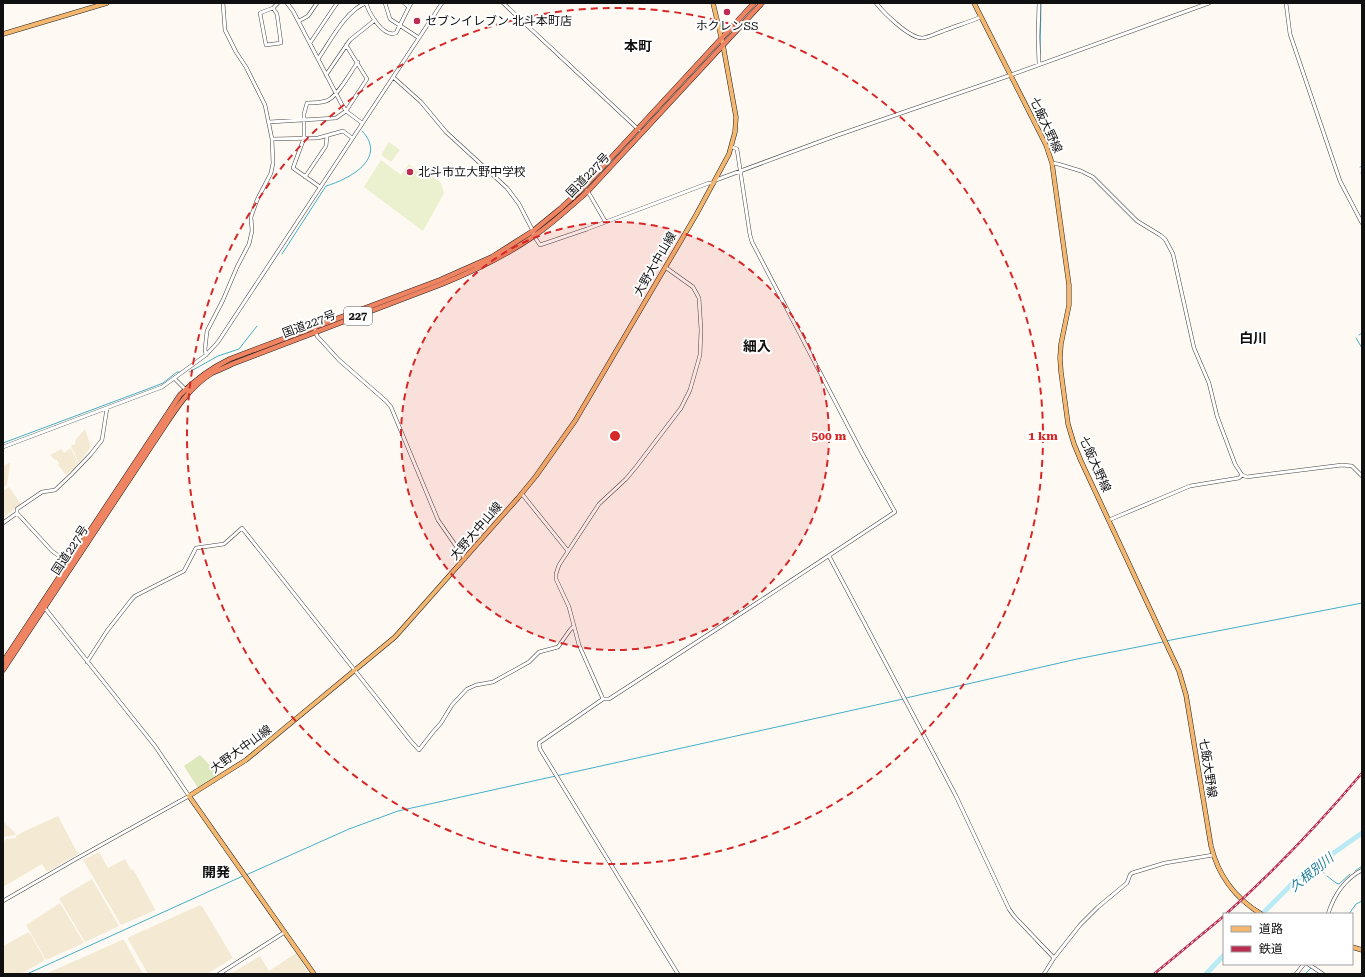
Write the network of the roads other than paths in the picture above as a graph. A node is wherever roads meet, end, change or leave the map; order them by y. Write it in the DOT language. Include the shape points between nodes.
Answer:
graph roads {
  1 [pos="107,3"];
  2 [pos="223,3"];
  3 [pos="278,3"];
  4 [pos="287,3"];
  5 [pos="317,3"];
  6 [pos="337,3"];
  7 [pos="366,3"];
  8 [pos="385,3"];
  9 [pos="404,3"];
  10 [pos="411,3"];
  11 [pos="442,3"];
  12 [pos="503,3"];
  13 [pos="713,3"];
  14 [pos="754,3"];
  15 [pos="762,3"];
  16 [pos="876,3"];
  17 [pos="974,3"];
  18 [pos="1039,3"];
  19 [pos="1209,3"];
  20 [pos="1286,3"];
  21 [pos="409,7"];
  22 [pos="273,8"];
  23 [pos="982,17"];
  24 [pos="375,20"];
  25 [pos="299,21"];
  26 [pos="400,26"];
  27 [pos="3,34"];
  28 [pos="419,38"];
  29 [pos="722,38"];
  30 [pos="310,43"];
  31 [pos="723,44"];
  32 [pos="346,45"];
  33 [pos="318,59"];
  34 [pos="358,62"];
  35 [pos="1039,64"];
  36 [pos="326,75"];
  37 [pos="1011,75"];
  38 [pos="393,77"];
  39 [pos="336,93"];
  40 [pos="346,111"];
  41 [pos="305,120"];
  42 [pos="269,122"];
  43 [pos="362,123"];
  44 [pos="640,131"];
  45 [pos="327,136"];
  46 [pos="272,138"];
  47 [pos="304,138"];
  48 [pos="352,138"];
  49 [pos="732,147"];
  50 [pos="1052,164"];
  51 [pos="740,172"];
  52 [pos="305,177"];
  53 [pos="715,181"];
  54 [pos="320,187"];
  55 [pos="586,189"];
  56 [pos="605,221"];
  57 [pos="1362,223"];
  58 [pos="534,233"];
  59 [pos="665,267"];
  60 [pos="314,330"];
  61 [pos="206,355"];
  62 [pos="176,379"];
  63 [pos="187,392"];
  64 [pos="107,408"];
  65 [pos="3,447"];
  66 [pos="1242,475"];
  67 [pos="1362,476"];
  68 [pos="522,494"];
  69 [pos="17,513"];
  70 [pos="1109,520"];
  71 [pos="3,523"];
  72 [pos="568,551"];
  73 [pos="829,556"];
  74 [pos="465,558"];
  75 [pos="70,564"];
  76 [pos="43,606"];
  77 [pos="573,627"];
  78 [pos="3,662"];
  79 [pos="87,662"];
  80 [pos="4,668"];
  81 [pos="356,671"];
  82 [pos="603,699"];
  83 [pos="190,796"];
  84 [pos="1213,855"];
  85 [pos="1362,870"];
  86 [pos="3,902"];
  87 [pos="1260,913"];
  88 [pos="1328,913"];
  89 [pos="285,932"];
  90 [pos="1353,947"];
  91 [pos="1362,950"];
  92 [pos="1054,958"];
  93 [pos="1303,965"];
  94 [pos="1310,965"];
  95 [pos="219,974"];
  96 [pos="314,974"];
  97 [pos="678,974"];
  98 [pos="1044,974"];
  99 [pos="1296,974"];
  100 [pos="1323,974"];
  1 -- 27 [label="main road"];
  2 -- 42 [label="street" via="225,30 261,96"];
  3 -- 22 [label="street"];
  4 -- 25 [label="street"];
  5 -- 25 [label="street" via="308,16"];
  6 -- 30 [label="street"];
  7 -- 24 [label="street"];
  7 -- 33 [label="street" via="347,17"];
  8 -- 26 [label="street" via="390,19"];
  9 -- 21 [label="street"];
  10 -- 21 [label="street"];
  11 -- 28 [label="street"];
  12 -- 44 [label="street"];
  13 -- 29 [label="main road, 大野大中山線"];
  14 -- 29 [label="highway, 国道227号 / 227"];
  15 -- 31 [label="highway, 国道227号 / 227"];
  16 -- 23 [label="street" via="903,28 923,38"];
  17 -- 23 [label="main road, 七飯大野線"];
  18 -- 35 [label="street"];
  19 -- 35 [label="street"];
  20 -- 57 [label="street" via="1290,34 1340,181"];
  21 -- 26 [label="street"];
  22 -- 22 [label="street" via="260,13 266,45 281,43 277,14"];
  23 -- 37 [label="main road, 七飯大野線"];
  24 -- 26 [label="street" via="387,33 393,34"];
  24 -- 32 [label="street"];
  25 -- 30 [label="street"];
  26 -- 28 [label="street"];
  28 -- 38 [label="street"];
  29 -- 31 [label="main road, 大野大中山線"];
  29 -- 44 [label="highway, 国道227号 / 227"];
  30 -- 33 [label="street"];
  31 -- 44 [label="highway, 国道227号 / 227"];
  31 -- 49 [label="main road, 大野大中山線" via="736,116 736,132"];
  32 -- 34 [label="street"];
  32 -- 36 [label="street"];
  33 -- 36 [label="street"];
  34 -- 39 [label="street"];
  34 -- 40 [label="street" via="367,79"];
  35 -- 37 [label="street"];
  36 -- 39 [label="street"];
  37 -- 50 [label="main road, 七飯大野線" via="1046,145"];
  37 -- 51 [label="street"];
  38 -- 43 [label="street"];
  38 -- 58 [label="street" via="421,102 446,132 507,188 519,204"];
  39 -- 40 [label="street"];
  39 -- 41 [label="street" via="327,101 307,103"];
  40 -- 41 [label="street" via="336,118"];
  40 -- 43 [label="street"];
  41 -- 42 [label="street"];
  41 -- 47 [label="street"];
  42 -- 46 [label="street"];
  43 -- 48 [label="street"];
  44 -- 55 [label="highway, 国道227号 / 227"];
  45 -- 47 [label="street"];
  45 -- 48 [label="street" via="343,131"];
  45 -- 52 [label="street" via="326,146"];
  46 -- 47 [label="street"];
  46 -- 61 [label="street" via="273,169 251,217 252,231 249,244 207,331"];
  47 -- 52 [label="street" via="293,168"];
  48 -- 54 [label="street"];
  49 -- 51 [label="street" via="737,149"];
  49 -- 53 [label="main road, 大野大中山線"];
  50 -- 66 [label="street" via="1081,171 1093,177 1137,221 1160,235 1168,244 1173,254 1194,348 1209,383 1235,464"];
  50 -- 70 [label="main road, 七飯大野線" via="1069,285 1069,305 1060,358 1068,424 1074,444"];
  51 -- 53 [label="street"];
  51 -- 73 [label="street" via="752,242 895,512"];
  52 -- 54 [label="street"];
  53 -- 56 [label="street"];
  53 -- 59 [label="main road, 大野大中山線"];
  54 -- 61 [label="street" via="218,342"];
  55 -- 56 [label="street"];
  55 -- 58 [label="highway, 国道227号 / 227" via="561,215"];
  56 -- 58 [label="street" via="540,245"];
  58 -- 60 [label="highway, 国道227号 / 227" via="475,270"];
  59 -- 68 [label="main road, 大野大中山線" via="575,421"];
  59 -- 72 [label="street" via="693,287 699,298 700,355 690,390 681,408 626,479 599,504"];
  60 -- 63 [label="highway, 国道227号 / 227" via="232,364 212,374"];
  60 -- 74 [label="street" via="339,360 388,403 438,520"];
  61 -- 62 [label="street"];
  62 -- 63 [label="street"];
  62 -- 64 [label="street"];
  63 -- 75 [label="highway, 国道227号 / 227"];
  64 -- 65 [label="street"];
  64 -- 69 [label="street" via="102,440 91,454 55,490 42,492 17,509"];
  66 -- 67 [label="street" via="1247,477 1342,465 1352,466"];
  66 -- 70 [label="street" via="1239,478 1185,488"];
  68 -- 72 [label="street"];
  68 -- 74 [label="main road, 大野大中山線"];
  69 -- 71 [label="street"];
  69 -- 75 [label="street" via="52,551"];
  70 -- 84 [label="main road, 七飯大野線" via="1179,671 1186,695"];
  72 -- 77 [label="street" via="559,565 556,579"];
  73 -- 82 [label="street" via="609,699"];
  73 -- 92 [label="street" via="956,796 1009,909"];
  74 -- 81 [label="main road, 大野大中山線" via="395,637"];
  75 -- 76 [label="highway, 国道227号 / 227"];
  76 -- 78 [label="highway, 国道227号 / 227"];
  76 -- 79 [label="street"];
  76 -- 80 [label="highway, 国道227号 / 227"];
  77 -- 81 [label="street" via="558,647 539,652 529,662 493,682 466,690 419,750"];
  77 -- 82 [label="street"];
  79 -- 81 [label="street" via="107,631 135,596 184,571 196,548 224,544 242,528"];
  79 -- 83 [label="street" via="155,746"];
  81 -- 83 [label="main road, 大野大中山線" via="246,760"];
  82 -- 97 [label="street" via="539,743 540,749"];
  83 -- 86 [label="street"];
  83 -- 89 [label="main road"];
  84 -- 87 [label="main road, 七飯大野線" via="1228,884 1238,896"];
  84 -- 92 [label="street" via="1165,863 1132,873 1127,883 1091,913"];
  85 -- 88 [label="street" via="1341,887"];
  89 -- 95 [label="street"];
  89 -- 96 [label="main road"];
  90 -- 91 [label="main road"];
  92 -- 98 [label="street"];
  93 -- 99 [label="street"];
  94 -- 100 [label="street"];
}
